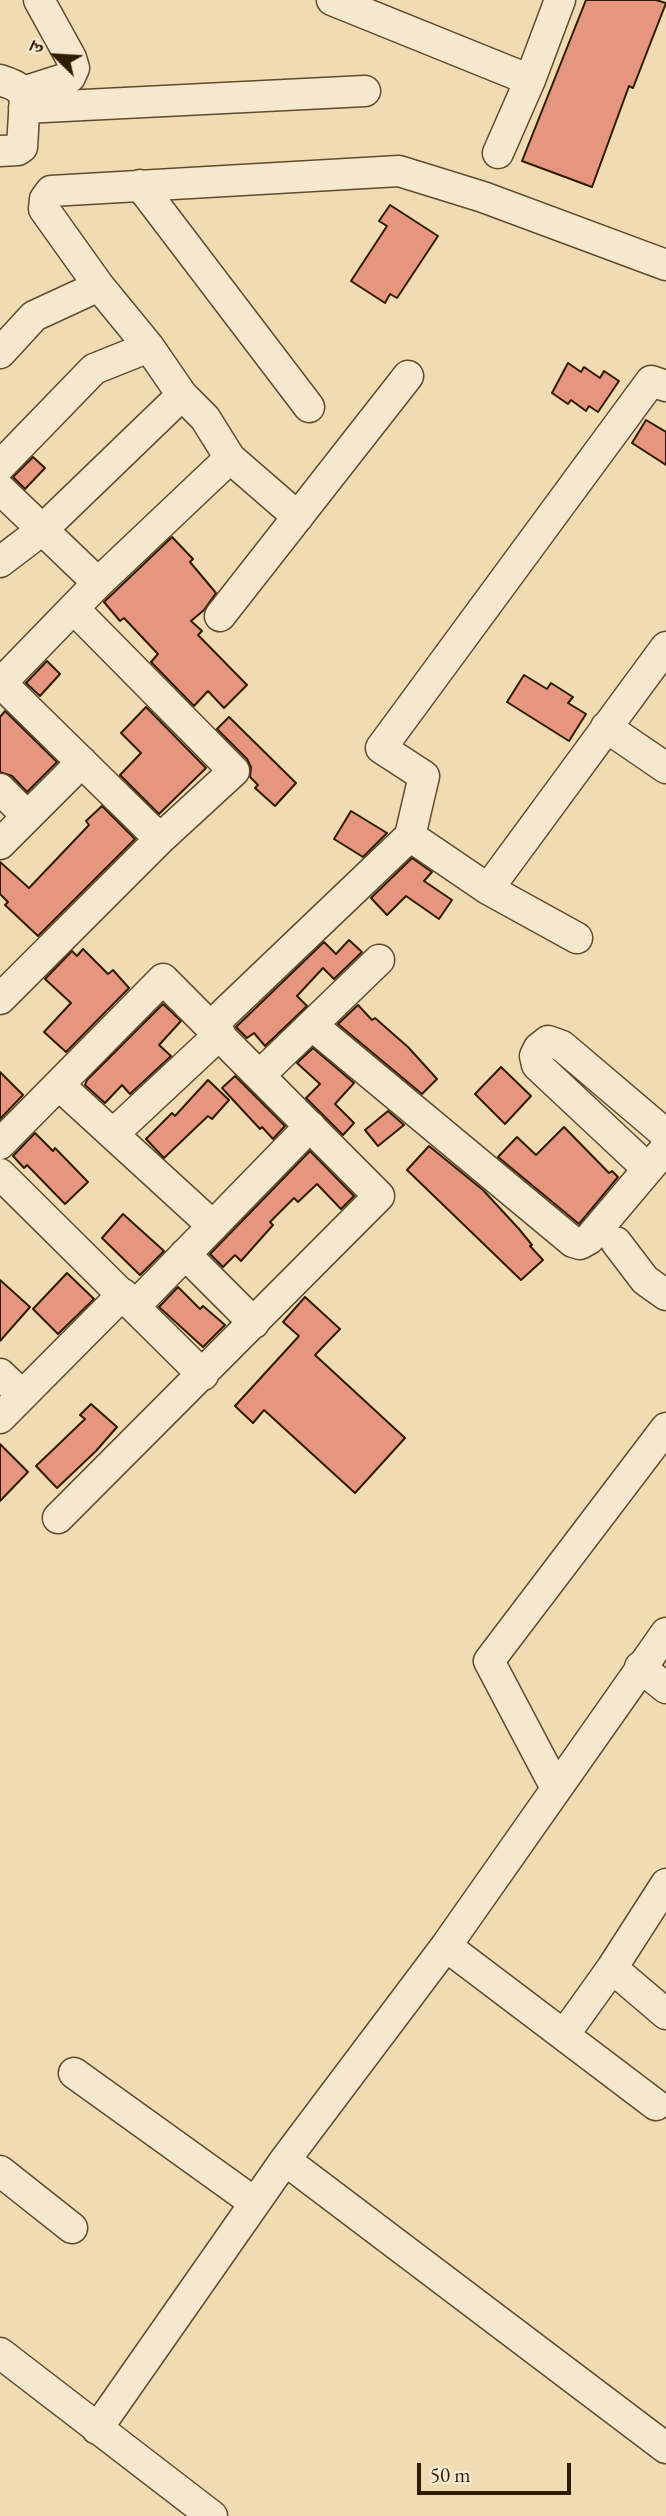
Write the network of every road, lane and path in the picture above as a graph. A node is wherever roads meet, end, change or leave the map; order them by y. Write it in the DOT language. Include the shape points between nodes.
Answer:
graph roads {
  1 [pos="39,0"];
  2 [pos="332,0"];
  3 [pos="560,0"];
  4 [pos="530,80"];
  5 [pos="365,91"];
  6 [pos="16,93"];
  7 [pos="0,151"];
  8 [pos="498,153"];
  9 [pos="140,185"];
  10 [pos="666,265"];
  11 [pos="99,286"];
  12 [pos="149,347"];
  13 [pos="0,353"];
  14 [pos="408,376"];
  15 [pos="666,386"];
  16 [pos="182,395"];
  17 [pos="309,407"];
  18 [pos="230,458"];
  19 [pos="0,466"];
  20 [pos="0,489"];
  21 [pos="298,517"];
  22 [pos="43,530"];
  23 [pos="0,562"];
  24 [pos="98,583"];
  25 [pos="74,609"];
  26 [pos="220,616"];
  27 [pos="666,647"];
  28 [pos="1,683"];
  29 [pos="606,727"];
  30 [pos="82,762"];
  31 [pos="666,768"];
  32 [pos="0,789"];
  33 [pos="27,816"];
  34 [pos="410,836"];
  35 [pos="160,839"];
  36 [pos="0,844"];
  37 [pos="488,889"];
  38 [pos="577,938"];
  39 [pos="379,960"];
  40 [pos="1,996"];
  41 [pos="313,1026"];
  42 [pos="216,1030"];
  43 [pos="260,1075"];
  44 [pos="59,1085"];
  45 [pos="310,1126"];
  46 [pos="113,1134"];
  47 [pos="0,1144"];
  48 [pos="648,1169"];
  49 [pos="0,1174"];
  50 [pos="213,1226"];
  51 [pos="616,1242"];
  52 [pos="185,1254"];
  53 [pos="666,1294"];
  54 [pos="129,1300"];
  55 [pos="254,1323"];
  56 [pos="0,1374"];
  57 [pos="203,1375"];
  58 [pos="22,1395"];
  59 [pos="0,1418"];
  60 [pos="666,1429"];
  61 [pos="58,1518"];
  62 [pos="666,1633"];
  63 [pos="640,1667"];
  64 [pos="666,1688"];
  65 [pos="555,1788"];
  66 [pos="666,1885"];
  67 [pos="446,1946"];
  68 [pos="612,1968"];
  69 [pos="666,2014"];
  70 [pos="564,2035"];
  71 [pos="74,2073"];
  72 [pos="656,2105"];
  73 [pos="285,2160"];
  74 [pos="0,2171"];
  75 [pos="255,2203"];
  76 [pos="72,2228"];
  77 [pos="0,2353"];
  78 [pos="97,2429"];
  79 [pos="663,2438"];
  80 [pos="212,2516"];
  1 -- 6 [label="street" via="74,68 70,77"];
  2 -- 4 [label="street"];
  3 -- 4 [label="street"];
  4 -- 8 [label="street"];
  5 -- 6 [label="street"];
  6 -- 7 [label="street" via="22,147"];
  9 -- 10 [label="street" via="399,171"];
  9 -- 11 [label="street" via="51,191 45,199 44,209"];
  9 -- 17 [label="street"];
  11 -- 12 [label="street"];
  11 -- 13 [label="street" via="34,316"];
  12 -- 16 [label="street"];
  12 -- 19 [label="street" via="94,369"];
  14 -- 21 [label="street"];
  15 -- 34 [label="street" via="651,381 381,748 424,776"];
  16 -- 18 [label="street" via="205,418"];
  16 -- 22 [label="street"];
  18 -- 21 [label="street"];
  18 -- 24 [label="street"];
  20 -- 22 [label="street"];
  21 -- 26 [label="street"];
  22 -- 23 [label="street"];
  22 -- 24 [label="street"];
  24 -- 25 [label="street"];
  25 -- 28 [label="street"];
  25 -- 35 [label="street" via="234,771"];
  27 -- 29 [label="street"];
  28 -- 30 [label="street"];
  29 -- 31 [label="street"];
  29 -- 37 [label="street"];
  30 -- 33 [label="street"];
  30 -- 35 [label="street"];
  32 -- 33 [label="street"];
  33 -- 36 [label="street"];
  34 -- 37 [label="street"];
  34 -- 42 [label="street"];
  35 -- 40 [label="street"];
  37 -- 38 [label="street"];
  39 -- 41 [label="street"];
  41 -- 43 [label="street"];
  41 -- 48 [label="street" via="573,1242 589,1239"];
  42 -- 43 [label="street"];
  42 -- 44 [label="street" via="163,979"];
  42 -- 46 [label="street"];
  43 -- 45 [label="street"];
  44 -- 46 [label="street"];
  44 -- 47 [label="street"];
  45 -- 50 [label="street"];
  45 -- 55 [label="street" via="379,1196"];
  46 -- 50 [label="street"];
  49 -- 54 [label="street"];
  50 -- 52 [label="street"];
  51 -- 53 [label="street" via="645,1280"];
  52 -- 54 [label="street"];
  52 -- 55 [label="street"];
  54 -- 57 [label="street"];
  54 -- 58 [label="street"];
  55 -- 57 [label="street"];
  56 -- 58 [label="street"];
  57 -- 61 [label="street"];
  58 -- 59 [label="street"];
  60 -- 65 [label="street" via="489,1661"];
  62 -- 63 [label="street"];
  63 -- 64 [label="street"];
  63 -- 65 [label="street"];
  65 -- 67 [label="street"];
  66 -- 68 [label="street"];
  67 -- 70 [label="street"];
  67 -- 73 [label="street"];
  68 -- 69 [label="street"];
  68 -- 70 [label="street"];
  70 -- 72 [label="street"];
  71 -- 75 [label="street"];
  73 -- 75 [label="street"];
  73 -- 79 [label="street"];
  74 -- 76 [label="street"];
  75 -- 78 [label="street"];
  77 -- 78 [label="street"];
  78 -- 80 [label="street"];
}
